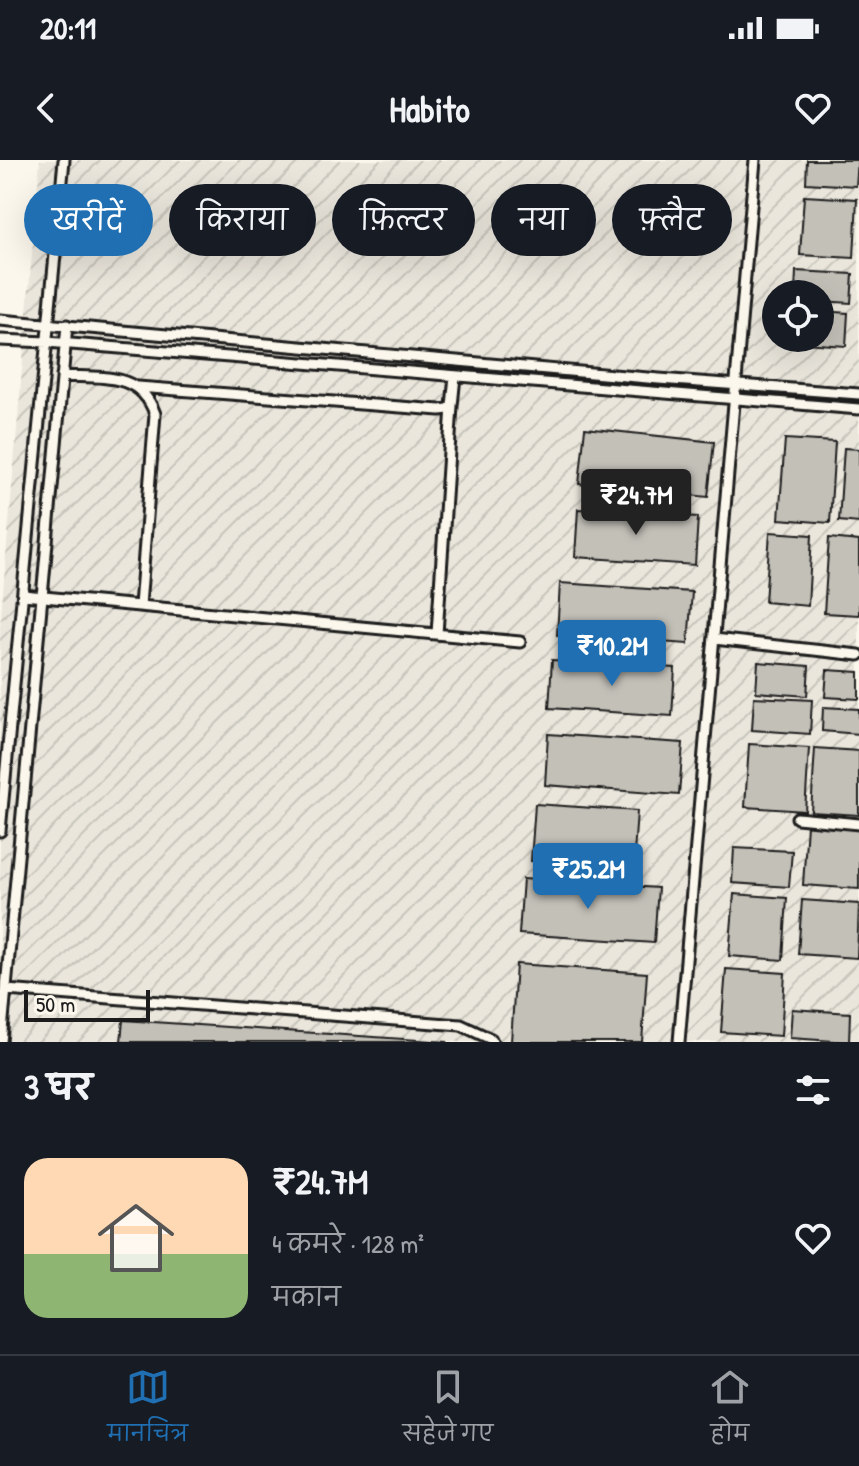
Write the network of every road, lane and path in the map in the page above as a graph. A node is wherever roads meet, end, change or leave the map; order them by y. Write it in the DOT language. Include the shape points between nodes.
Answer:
graph roads {
  1 [pos="64,160"];
  2 [pos="755,160"];
  3 [pos="0,320"];
  4 [pos="49,323"];
  5 [pos="67,325"];
  6 [pos="0,340"];
  7 [pos="47,342"];
  8 [pos="65,343"];
  9 [pos="62,376"];
  10 [pos="455,376"];
  11 [pos="736,385"];
  12 [pos="138,387"];
  13 [pos="859,394"];
  14 [pos="735,398"];
  15 [pos="452,406"];
  16 [pos="859,409"];
  17 [pos="23,595"];
  18 [pos="42,597"];
  19 [pos="140,606"];
  20 [pos="437,634"];
  21 [pos="714,639"];
  22 [pos="520,642"];
  23 [pos="859,655"];
  24 [pos="797,818"];
  25 [pos="859,824"];
  26 [pos="0,831"];
  27 [pos="6,990"];
  28 [pos="1,1042"];
  29 [pos="492,1042"];
  30 [pos="679,1042"];
  1 -- 4 [label="lane"];
  2 -- 11 [label="lane"];
  3 -- 4 [label="lane"];
  4 -- 5 [label="lane"];
  4 -- 7 [label="lane"];
  5 -- 8 [label="lane"];
  5 -- 11 [label="lane"];
  6 -- 7 [label="lane"];
  7 -- 8 [label="lane"];
  7 -- 17 [label="lane"];
  8 -- 9 [label="lane"];
  8 -- 10 [label="lane"];
  9 -- 12 [label="lane" via="120,379"];
  9 -- 18 [label="lane"];
  10 -- 14 [label="lane"];
  10 -- 15 [label="lane"];
  11 -- 13 [label="lane"];
  11 -- 14 [label="lane"];
  12 -- 15 [label="lane" via="440,410"];
  12 -- 19 [label="lane" via="155,414"];
  14 -- 16 [label="lane"];
  14 -- 21 [label="lane"];
  15 -- 20 [label="lane"];
  17 -- 18 [label="lane"];
  17 -- 26 [label="lane"];
  18 -- 19 [label="lane"];
  18 -- 27 [label="lane"];
  19 -- 20 [label="lane"];
  20 -- 22 [label="lane"];
  21 -- 23 [label="lane"];
  21 -- 30 [label="lane"];
  24 -- 25 [label="lane"];
  27 -- 28 [label="lane"];
  27 -- 29 [label="lane" via="461,1025"];
}
